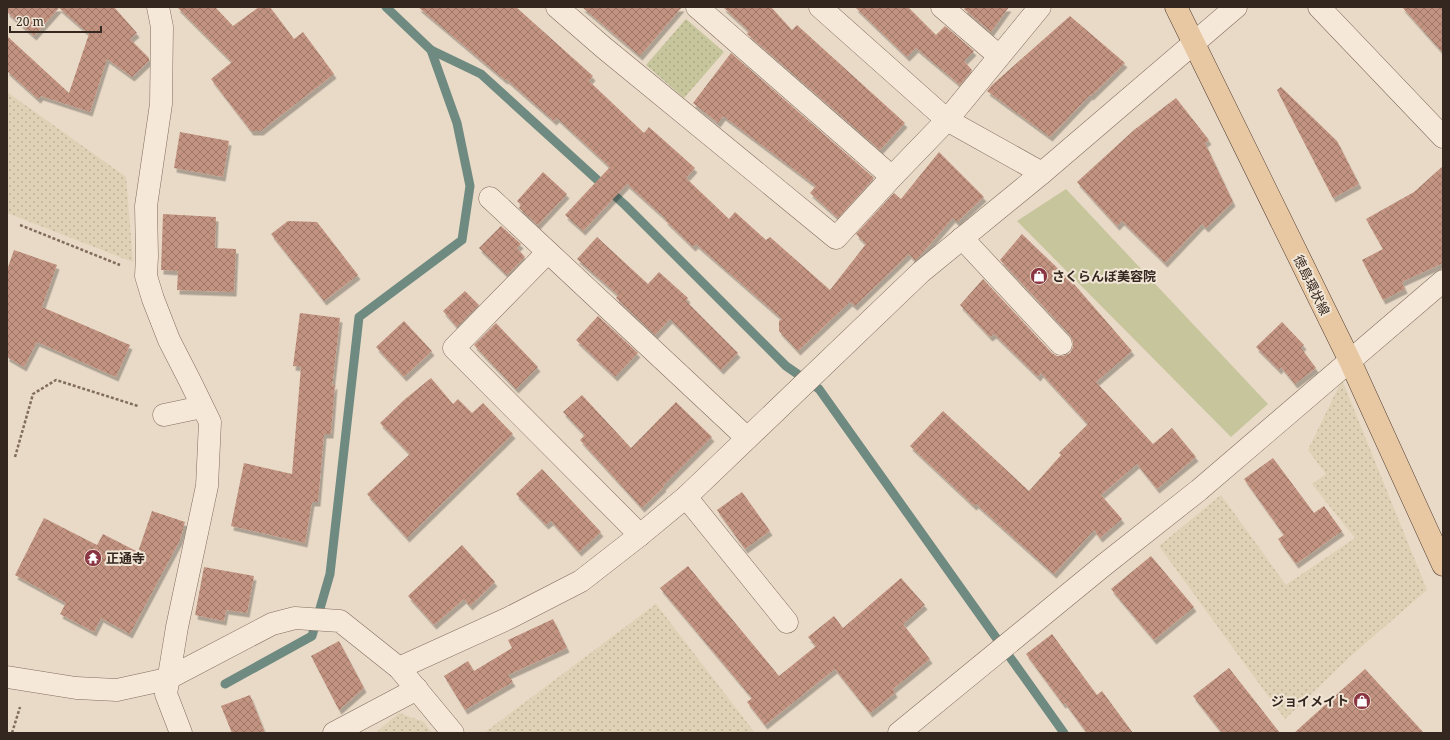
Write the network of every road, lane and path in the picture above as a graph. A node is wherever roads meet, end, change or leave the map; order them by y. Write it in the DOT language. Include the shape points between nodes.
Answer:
graph roads {
  1 [pos="158,7"];
  2 [pos="557,7"];
  3 [pos="697,7"];
  4 [pos="820,7"];
  5 [pos="942,7"];
  6 [pos="1040,7"];
  7 [pos="1176,7"];
  8 [pos="1236,7"];
  9 [pos="1319,7"];
  10 [pos="1193,44"];
  11 [pos="999,56"];
  12 [pos="947,120"];
  13 [pos="1443,137"];
  14 [pos="1042,173"];
  15 [pos="892,177"];
  16 [pos="490,198"];
  17 [pos="20,225"];
  18 [pos="962,238"];
  19 [pos="548,252"];
  20 [pos="146,276"];
  21 [pos="1443,281"];
  22 [pos="1061,344"];
  23 [pos="1350,361"];
  24 [pos="202,407"];
  25 [pos="164,415"];
  26 [pos="747,438"];
  27 [pos="15,457"];
  28 [pos="686,497"];
  29 [pos="640,535"];
  30 [pos="1443,565"];
  31 [pos="787,622"];
  32 [pos="399,668"];
  33 [pos="7,676"];
  34 [pos="168,679"];
  35 [pos="417,689"];
  36 [pos="20,706"];
  37 [pos="12,733"];
  38 [pos="181,733"];
  39 [pos="334,733"];
  40 [pos="453,733"];
  41 [pos="899,733"];
  1 -- 20 [label="street" via="162,27 161,104 146,206"];
  2 -- 15 [label="street" via="836,238"];
  3 -- 15 [label="street"];
  4 -- 12 [label="street"];
  5 -- 11 [label="street"];
  6 -- 11 [label="street"];
  7 -- 10 [label="main road, 徳島環状線"];
  8 -- 10 [label="street"];
  9 -- 13 [label="street"];
  10 -- 14 [label="street"];
  10 -- 23 [label="main road, 徳島環状線"];
  11 -- 12 [label="street"];
  12 -- 14 [label="street"];
  12 -- 15 [label="street"];
  14 -- 18 [label="street"];
  16 -- 19 [label="street"];
  17 -- 20 [label="path"];
  18 -- 22 [label="street"];
  18 -- 26 [label="street" via="921,272"];
  19 -- 26 [label="street"];
  19 -- 29 [label="street" via="454,348"];
  20 -- 24 [label="street" via="169,340"];
  21 -- 23 [label="street"];
  23 -- 30 [label="main road, 徳島環状線"];
  23 -- 41 [label="street" via="1199,490 1104,564"];
  24 -- 25 [label="street"];
  24 -- 34 [label="street" via="210,422 207,486 176,627"];
  25 -- 27 [label="path" via="56,380 33,394"];
  26 -- 28 [label="street"];
  28 -- 29 [label="street"];
  28 -- 31 [label="street"];
  29 -- 32 [label="street" via="582,581 509,618"];
  32 -- 34 [label="street" via="340,620 295,618 272,624"];
  32 -- 35 [label="street"];
  33 -- 34 [label="street" via="76,688 116,690"];
  34 -- 38 [label="street" via="166,694"];
  35 -- 39 [label="street"];
  35 -- 40 [label="street"];
  36 -- 37 [label="path"];
}
